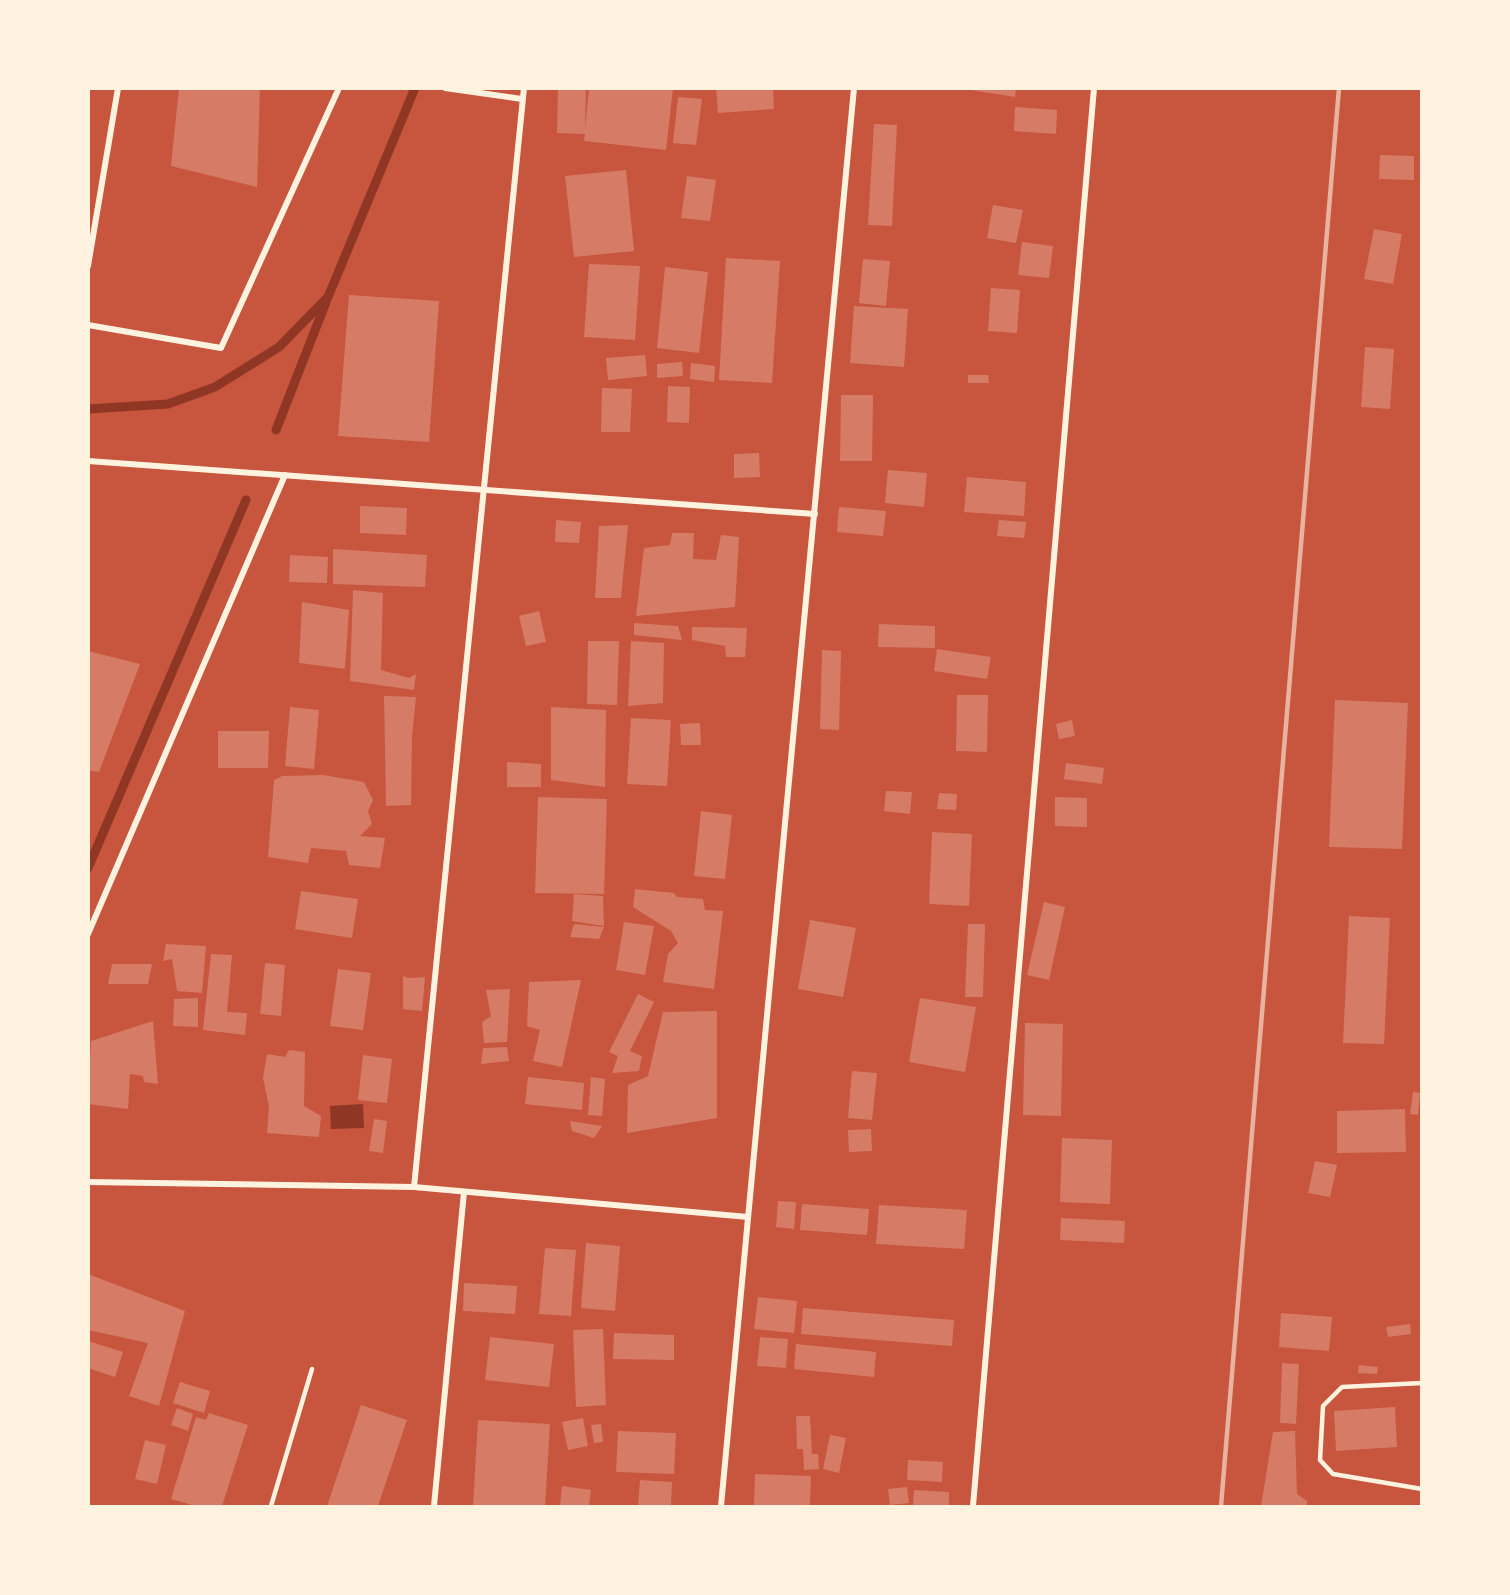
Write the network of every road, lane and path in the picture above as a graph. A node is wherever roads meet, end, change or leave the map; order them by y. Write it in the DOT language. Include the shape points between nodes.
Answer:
graph roads {
  1 [pos="118,88"];
  2 [pos="339,88"];
  3 [pos="524,88"];
  4 [pos="854,88"];
  5 [pos="1094,88"];
  6 [pos="448,89"];
  7 [pos="522,99"];
  8 [pos="88,266"];
  9 [pos="88,325"];
  10 [pos="88,461"];
  11 [pos="285,476"];
  12 [pos="484,489"];
  13 [pos="814,514"];
  14 [pos="88,934"];
  15 [pos="88,1182"];
  16 [pos="414,1187"];
  17 [pos="464,1192"];
  18 [pos="748,1217"];
  19 [pos="312,1369"];
  20 [pos="1422,1383"];
  21 [pos="1422,1489"];
  22 [pos="271,1506"];
  23 [pos="434,1506"];
  24 [pos="721,1506"];
  25 [pos="973,1506"];
  1 -- 8 [label="street"];
  2 -- 9 [label="street" via="221,348"];
  3 -- 7 [label="street"];
  4 -- 13 [label="street"];
  5 -- 25 [label="street"];
  6 -- 7 [label="street"];
  7 -- 12 [label="street"];
  10 -- 11 [label="street"];
  11 -- 12 [label="street"];
  11 -- 14 [label="street"];
  12 -- 13 [label="street"];
  12 -- 16 [label="street"];
  13 -- 18 [label="street"];
  15 -- 16 [label="street"];
  16 -- 17 [label="street"];
  17 -- 18 [label="street"];
  17 -- 23 [label="street"];
  18 -- 24 [label="street"];
  19 -- 22 [label="lane"];
  20 -- 21 [label="lane" via="1342,1387 1323,1406 1320,1460 1333,1474"];
}
